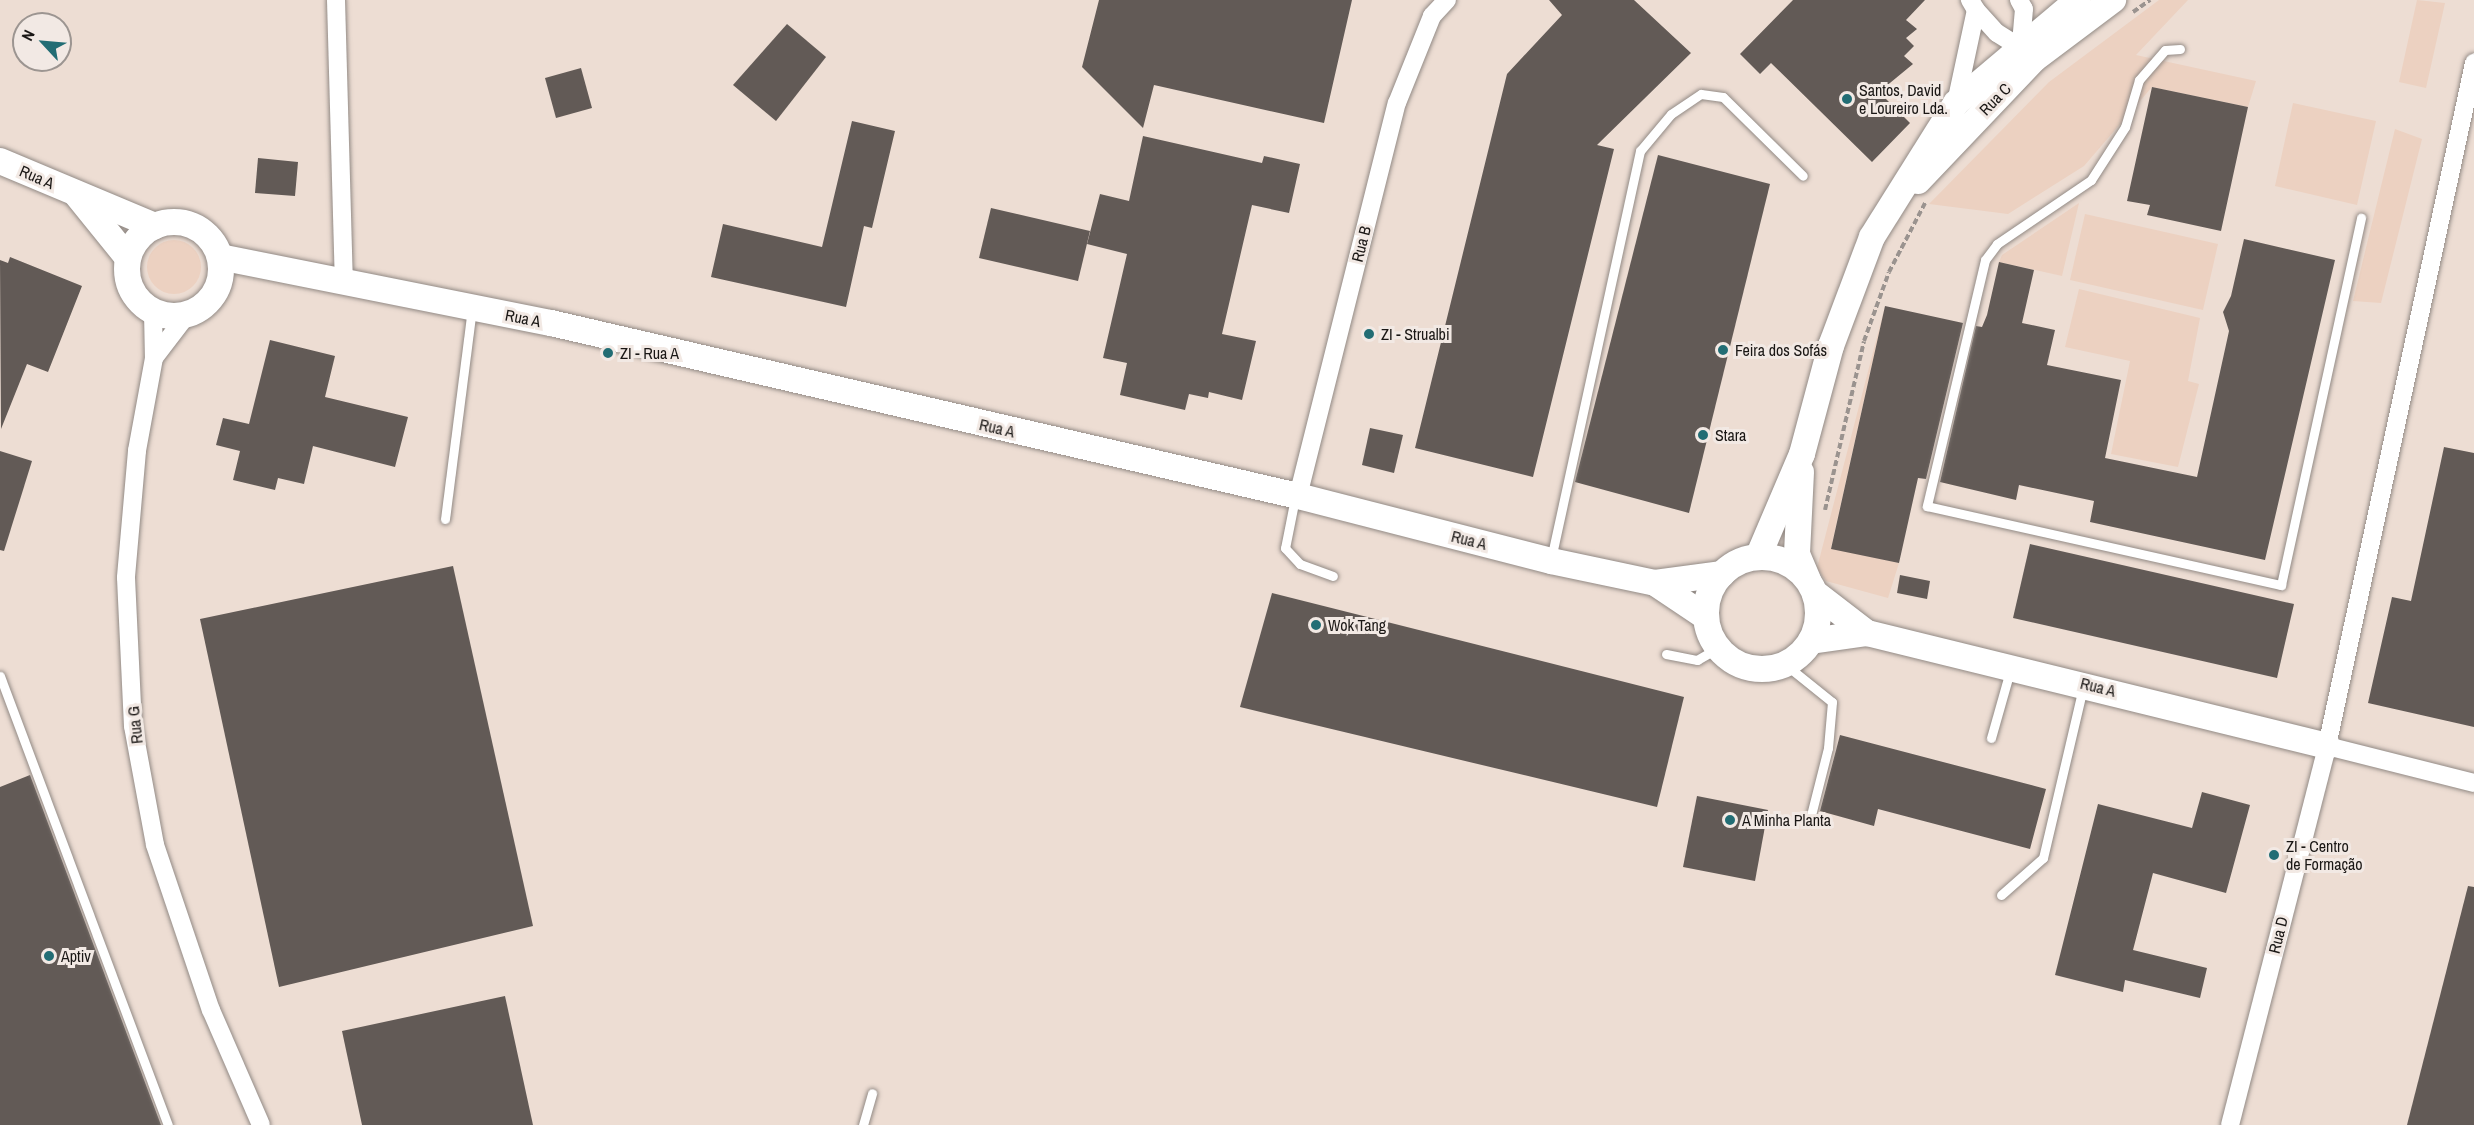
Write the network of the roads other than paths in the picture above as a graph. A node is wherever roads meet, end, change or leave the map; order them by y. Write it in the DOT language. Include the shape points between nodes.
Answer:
graph roads {
  1 [pos="336,0"];
  2 [pos="1446,0"];
  3 [pos="2019,0"];
  4 [pos="2078,0"];
  5 [pos="1973,5"];
  6 [pos="2119,9"];
  7 [pos="2180,49"];
  8 [pos="2027,52"];
  9 [pos="2474,63"];
  10 [pos="1956,103"];
  11 [pos="0,161"];
  12 [pos="1803,176"];
  13 [pos="74,192"];
  14 [pos="1889,211"];
  15 [pos="2361,218"];
  16 [pos="155,226"];
  17 [pos="220,257"];
  18 [pos="128,258"];
  19 [pos="270,264"];
  20 [pos="344,280"];
  21 [pos="216,292"];
  22 [pos="472,309"];
  23 [pos="153,312"];
  24 [pos="186,316"];
  25 [pos="154,358"];
  26 [pos="1802,454"];
  27 [pos="1296,497"];
  28 [pos="445,519"];
  29 [pos="1758,557"];
  30 [pos="1551,561"];
  31 [pos="1722,574"];
  32 [pos="1333,576"];
  33 [pos="1655,583"];
  34 [pos="1812,587"];
  35 [pos="1706,617"];
  36 [pos="1867,633"];
  37 [pos="1811,641"];
  38 [pos="1718,648"];
  39 [pos="1666,654"];
  40 [pos="1786,665"];
  41 [pos="2011,665"];
  42 [pos="0,676"];
  43 [pos="2084,684"];
  44 [pos="1991,738"];
  45 [pos="2327,746"];
  46 [pos="2474,783"];
  47 [pos="1811,815"];
  48 [pos="2001,895"];
  49 [pos="872,1093"];
  50 [pos="168,1125"];
  51 [pos="261,1125"];
  52 [pos="863,1125"];
  53 [pos="2230,1125"];
  1 -- 20 [label="street"];
  2 -- 27 [label="street, Rua B" via="1432,16 1397,103"];
  3 -- 8 [label="street" via="2024,9"];
  4 -- 8 [label="street, Rua C"];
  5 -- 8 [label="street" via="1997,33"];
  5 -- 10 [label="street"];
  6 -- 8 [label="street, Rua C"];
  7 -- 15 [label="lane" via="2165,50 2139,80 2125,127 2091,180 1997,244 1986,260 1927,506 2281,585"];
  8 -- 10 [label="street, Rua C"];
  8 -- 14 [label="street, Rua C"];
  9 -- 45 [label="street, Rua D"];
  10 -- 14 [label="street, Rua C"];
  11 -- 13 [label="street, Rua A"];
  12 -- 30 [label="lane" via="1724,96 1701,94 1671,114 1640,151"];
  13 -- 16 [label="street, Rua A"];
  13 -- 18 [label="street, Rua A"];
  14 -- 26 [label="street, Rua C" via="1872,237 1831,346"];
  16 -- 17 [label="street" via="171,222 195,227 213,242"];
  16 -- 18 [label="street" via="137,239"];
  17 -- 19 [label="street, Rua A"];
  17 -- 21 [label="street"];
  18 -- 23 [label="street" via="131,290"];
  19 -- 20 [label="street, Rua A"];
  19 -- 21 [label="street"];
  20 -- 22 [label="street, Rua A"];
  21 -- 24 [label="street"];
  22 -- 27 [label="street, Rua A"];
  22 -- 28 [label="lane"];
  23 -- 24 [label="street"];
  23 -- 25 [label="street"];
  24 -- 25 [label="street, Rua G"];
  25 -- 51 [label="street, Rua G" via="137,450 126,578 133,726 155,845 211,1011"];
  26 -- 29 [label="street, Rua C"];
  26 -- 34 [label="street, Rua C" via="1797,554"];
  27 -- 30 [label="street, Rua A"];
  27 -- 32 [label="lane" via="1285,548 1300,564"];
  29 -- 31 [label="street"];
  29 -- 34 [label="street" via="1786,562"];
  30 -- 33 [label="street, Rua A"];
  31 -- 33 [label="street, Rua A"];
  31 -- 35 [label="street" via="1713,587"];
  33 -- 35 [label="street"];
  34 -- 36 [label="street, Rua A"];
  34 -- 37 [label="street" via="1819,609"];
  35 -- 38 [label="street"];
  36 -- 37 [label="street, Rua A"];
  36 -- 41 [label="street, Rua A"];
  37 -- 40 [label="street"];
  38 -- 39 [label="lane" via="1697,660"];
  38 -- 40 [label="street" via="1749,668"];
  40 -- 47 [label="lane" via="1832,702 1828,748"];
  41 -- 43 [label="street, Rua A"];
  41 -- 44 [label="lane"];
  42 -- 50 [label="lane"];
  43 -- 45 [label="street, Rua A"];
  43 -- 48 [label="lane" via="2043,858"];
  45 -- 46 [label="street"];
  45 -- 53 [label="street, Rua D"];
  49 -- 52 [label="lane"];
}
